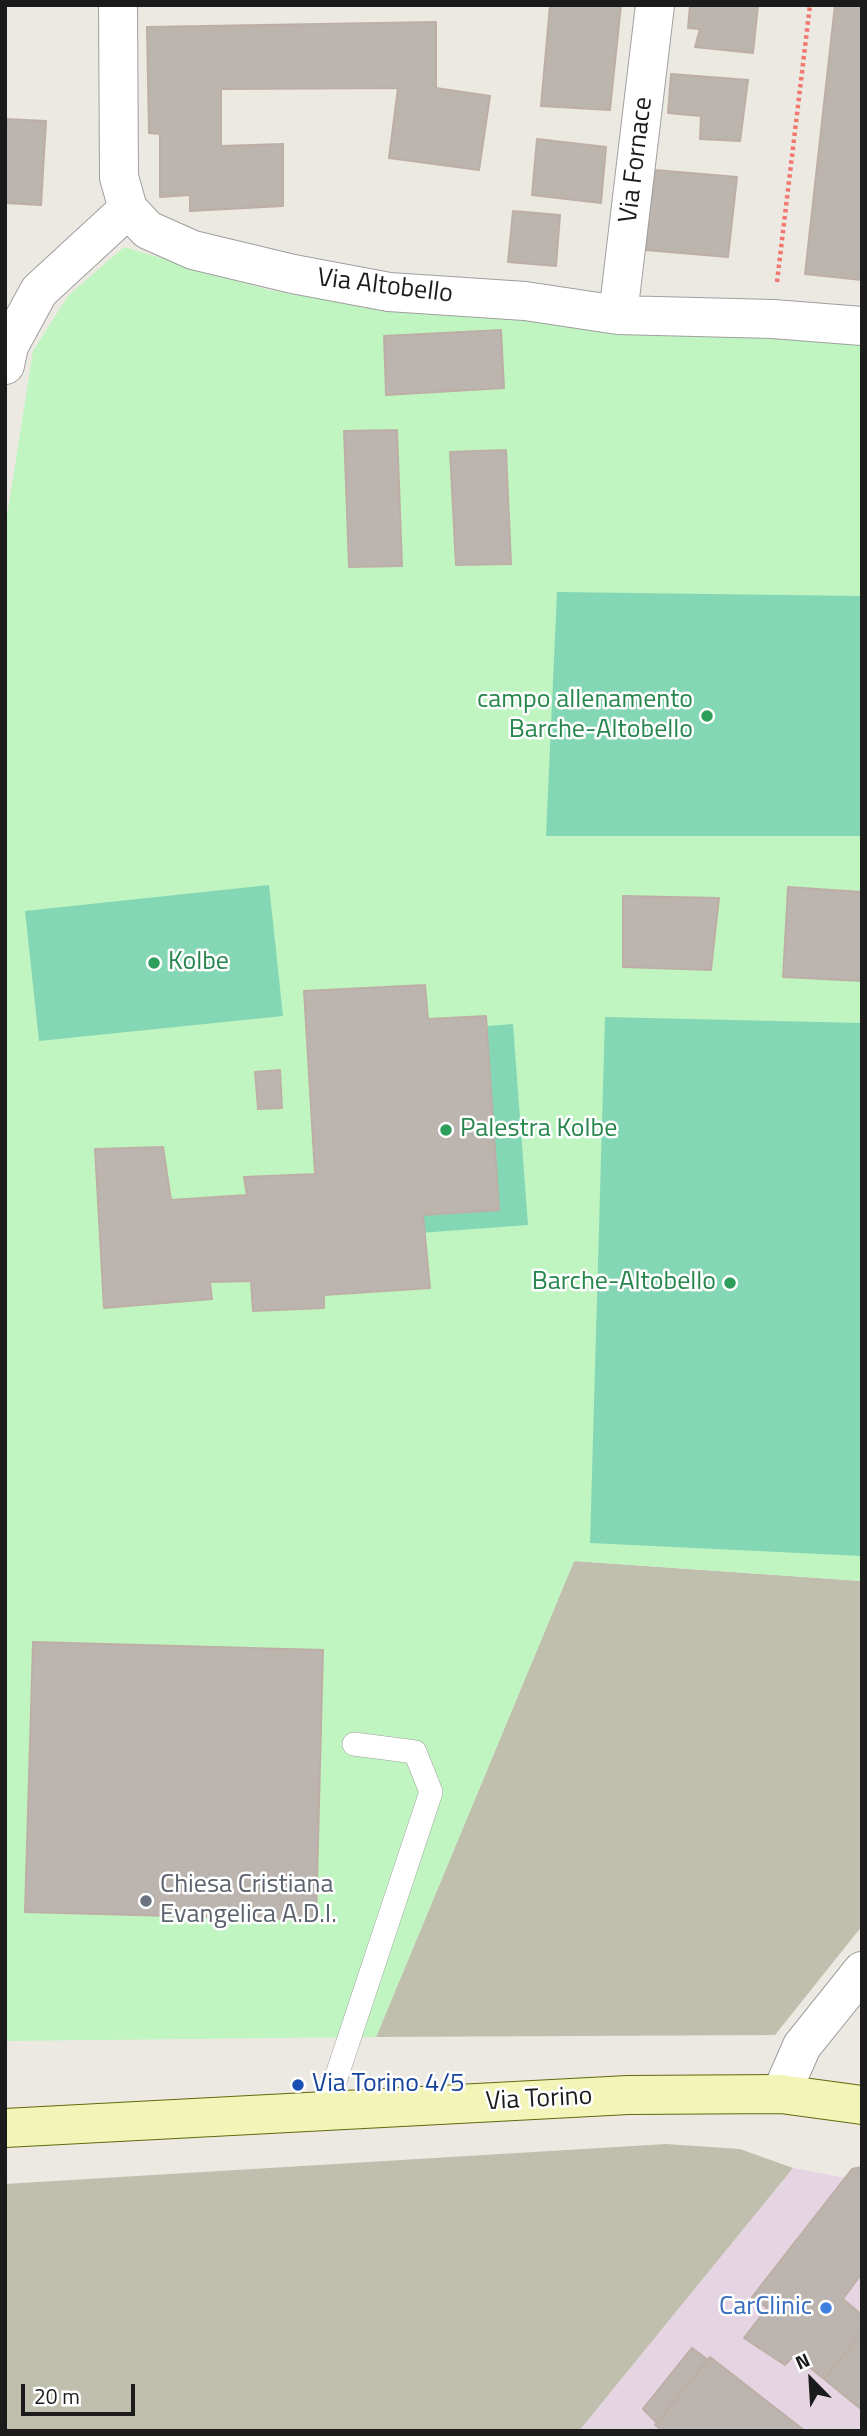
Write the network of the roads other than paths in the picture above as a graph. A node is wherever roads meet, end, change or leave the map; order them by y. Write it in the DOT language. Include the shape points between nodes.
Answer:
graph roads {
  1 [pos="118,5"];
  2 [pos="656,5"];
  3 [pos="128,209"];
  4 [pos="45,286"];
  5 [pos="5,288"];
  6 [pos="618,315"];
  7 [pos="862,326"];
  8 [pos="5,365"];
  9 [pos="354,1744"];
  10 [pos="862,1971"];
  11 [pos="781,2094"];
  12 [pos="862,2105"];
  13 [pos="325,2111"];
  14 [pos="5,2128"];
  1 -- 3 [label="street" via="119,177"];
  2 -- 6 [label="street, Via Fornace"];
  3 -- 4 [label="street"];
  3 -- 6 [label="street, Via Altobello" via="148,230 193,250 293,274 389,292 524,301"];
  4 -- 5 [label="street"];
  4 -- 8 [label="street" via="9,346"];
  6 -- 7 [label="street, Via Altobello"];
  9 -- 13 [label="lane" via="415,1752 431,1792"];
  10 -- 11 [label="street" via="803,2046"];
  11 -- 12 [label="street, Via Torino"];
  11 -- 13 [label="street, Via Torino" via="628,2095"];
  13 -- 14 [label="street, Via Torino"];
}
